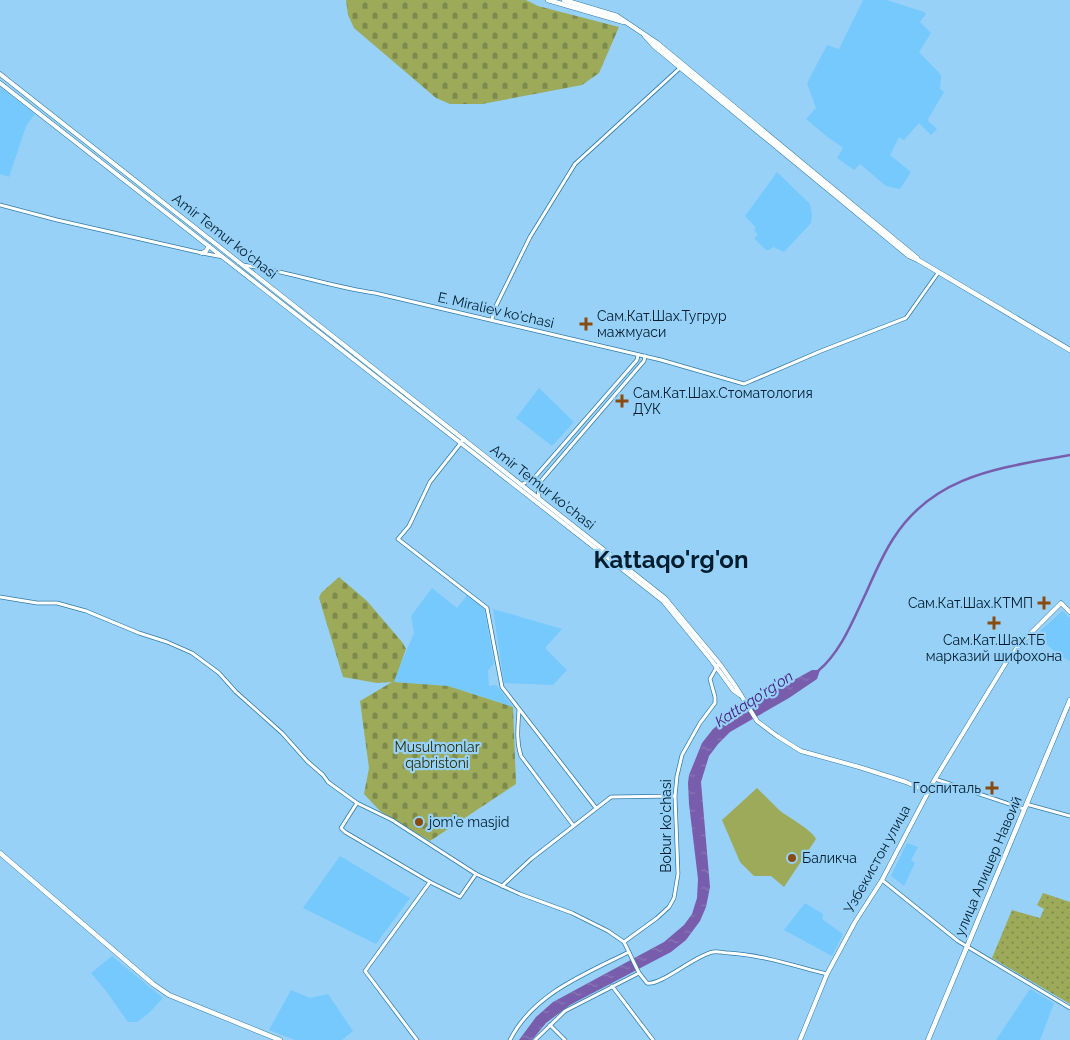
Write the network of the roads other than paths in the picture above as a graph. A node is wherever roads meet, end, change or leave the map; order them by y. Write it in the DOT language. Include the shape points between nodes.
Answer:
graph roads {
  1 [pos="548,0"];
  2 [pos="564,0"];
  3 [pos="625,22"];
  4 [pos="646,36"];
  5 [pos="680,68"];
  6 [pos="0,74"];
  7 [pos="0,83"];
  8 [pos="82,138"];
  9 [pos="79,143"];
  10 [pos="0,205"];
  11 [pos="198,229"];
  12 [pos="194,234"];
  13 [pos="209,246"];
  14 [pos="202,254"];
  15 [pos="224,257"];
  16 [pos="918,260"];
  17 [pos="242,264"];
  18 [pos="938,273"];
  19 [pos="492,320"];
  20 [pos="1070,350"];
  21 [pos="638,354"];
  22 [pos="645,356"];
  23 [pos="464,439"];
  24 [pos="460,443"];
  25 [pos="520,487"];
  26 [pos="540,499"];
  27 [pos="630,572"];
  28 [pos="0,597"];
  29 [pos="1070,612"];
  30 [pos="717,665"];
  31 [pos="1070,700"];
  32 [pos="519,709"];
  33 [pos="935,779"];
  34 [pos="928,792"];
  35 [pos="675,796"];
  36 [pos="356,803"];
  37 [pos="1025,807"];
  38 [pos="596,808"];
  39 [pos="1070,816"];
  40 [pos="574,826"];
  41 [pos="0,853"];
  42 [pos="476,874"];
  43 [pos="882,880"];
  44 [pos="430,882"];
  45 [pos="502,886"];
  46 [pos="624,942"];
  47 [pos="967,946"];
  48 [pos="629,954"];
  49 [pos="639,972"];
  50 [pos="827,974"];
  51 [pos="612,986"];
  52 [pos="1070,1008"];
  53 [pos="550,1025"];
  54 [pos="280,1040"];
  55 [pos="417,1040"];
  56 [pos="510,1040"];
  57 [pos="535,1040"];
  58 [pos="565,1040"];
  59 [pos="653,1040"];
  60 [pos="800,1040"];
  61 [pos="928,1040"];
  1 -- 3 [label="main road"];
  2 -- 3 [label="main road" via="617,16"];
  3 -- 4 [label="main road"];
  4 -- 5 [label="main road"];
  4 -- 16 [label="main road"];
  5 -- 16 [label="main road" via="873,228"];
  5 -- 19 [label="street" via="574,164 530,237"];
  6 -- 8 [label="main road, Amir Temur ko'chasi"];
  7 -- 9 [label="main road, Amir Temur ko'chasi"];
  8 -- 9 [label="main road"];
  8 -- 11 [label="main road, Amir Temur ko'chasi"];
  9 -- 12 [label="main road, Amir Temur ko'chasi"];
  10 -- 14 [label="street"];
  11 -- 12 [label="main road"];
  11 -- 17 [label="main road, Amir Temur ko'chasi"];
  12 -- 13 [label="main road, Amir Temur ko'chasi"];
  13 -- 14 [label="main road"];
  13 -- 15 [label="main road, Amir Temur ko'chasi"];
  14 -- 15 [label="street"];
  15 -- 24 [label="main road, Amir Temur ko'chasi"];
  16 -- 18 [label="main road"];
  17 -- 19 [label="street, E. Miraliev ko'chasi"];
  17 -- 23 [label="main road, Amir Temur ko'chasi"];
  18 -- 20 [label="main road"];
  18 -- 22 [label="street, E. Miraliev ko'chasi" via="906,318 744,384"];
  19 -- 21 [label="street, E. Miraliev ko'chasi"];
  21 -- 22 [label="street, E. Miraliev ko'chasi"];
  21 -- 25 [label="street" via="637,360 535,477"];
  22 -- 26 [label="street" via="540,482"];
  23 -- 24 [label="street"];
  23 -- 25 [label="main road, Amir Temur ko'chasi"];
  24 -- 25 [label="main road, Amir Temur ko'chasi"];
  24 -- 32 [label="street" via="430,482 409,526 398,539 487,608 500,684"];
  25 -- 26 [label="main road, Amir Temur ko'chasi"];
  25 -- 27 [label="main road, Amir Temur ko'chasi"];
  26 -- 27 [label="main road, Amir Temur ko'chasi"];
  27 -- 30 [label="main road, Amir Temur ko'chasi" via="667,605"];
  28 -- 36 [label="street" via="57,603 192,653 220,674 328,782"];
  29 -- 33 [label="main road, Узбекистон улица" via="1061,603 1021,643"];
  30 -- 34 [label="main road, Amir Temur ko'chasi" via="756,719 776,736 801,751 860,767"];
  30 -- 35 [label="street, Bobur ko'chasi" via="710,680 715,703 682,755"];
  31 -- 37 [label="main road, улица Алишер Навоий"];
  32 -- 38 [label="street"];
  32 -- 40 [label="street" via="517,736 521,756"];
  33 -- 34 [label="main road, Узбекистон улица"];
  33 -- 37 [label="street"];
  34 -- 43 [label="main road, Узбекистон улица"];
  35 -- 38 [label="street" via="611,796"];
  35 -- 46 [label="street, Bobur ko'chasi" via="678,874 674,898 657,918"];
  36 -- 42 [label="street" via="392,820"];
  36 -- 44 [label="street" via="341,828"];
  37 -- 39 [label="street"];
  37 -- 47 [label="main road, улица Алишер Навоий"];
  38 -- 40 [label="street"];
  40 -- 45 [label="street"];
  41 -- 54 [label="main road" via="169,995"];
  42 -- 44 [label="street" via="460,897"];
  42 -- 45 [label="street"];
  43 -- 47 [label="street"];
  43 -- 50 [label="main road, Узбекистон улица"];
  44 -- 55 [label="street" via="364,971"];
  45 -- 46 [label="street" via="593,923"];
  46 -- 48 [label="street"];
  47 -- 52 [label="street"];
  47 -- 61 [label="main road, улица Алишер Навоий"];
  48 -- 49 [label="street"];
  48 -- 56 [label="street" via="561,987 543,1000 526,1016"];
  49 -- 50 [label="street" via="647,983 654,983 712,952 736,953"];
  49 -- 51 [label="street"];
  50 -- 60 [label="main road, Узбекистон улица"];
  51 -- 53 [label="street" via="566,1011"];
  51 -- 59 [label="street"];
  53 -- 57 [label="street"];
  53 -- 58 [label="street"];
}
